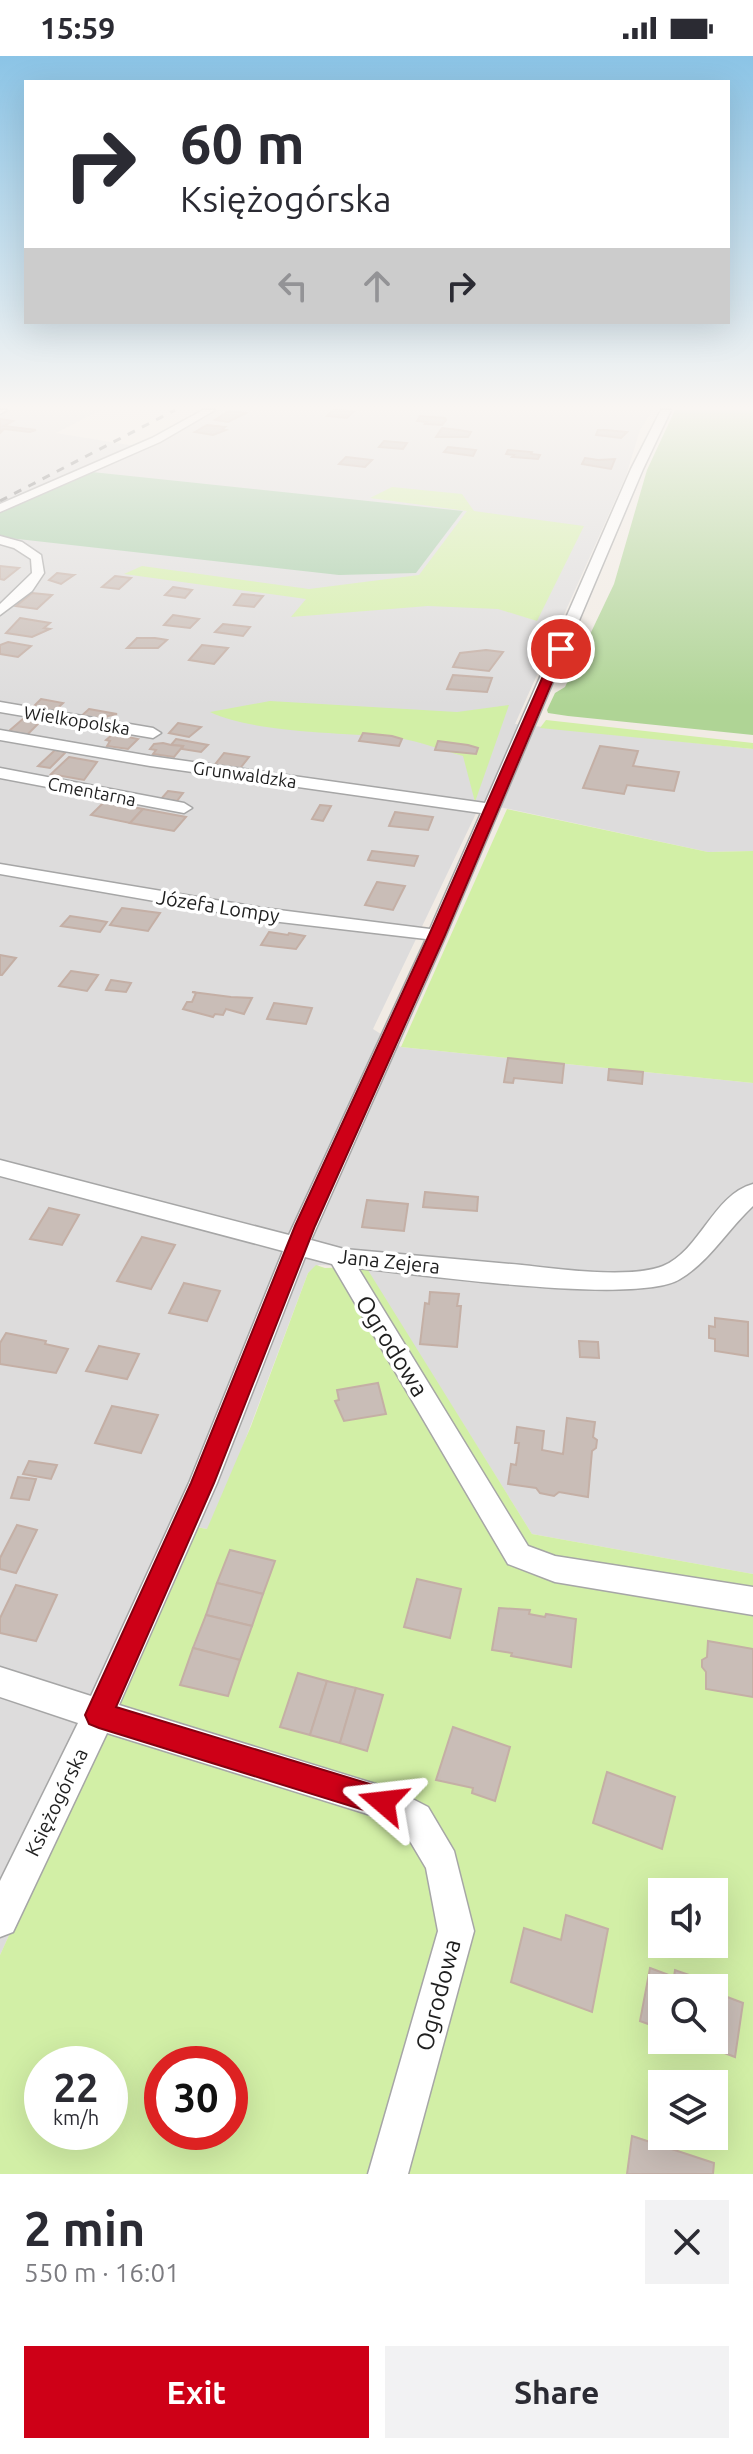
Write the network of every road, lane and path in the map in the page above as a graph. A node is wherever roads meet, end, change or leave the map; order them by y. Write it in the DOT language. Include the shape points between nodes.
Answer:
graph roads {
  1 [pos="620,509"];
  2 [pos="0,540"];
  3 [pos="0,611"];
  4 [pos="0,707"];
  5 [pos="153,733"];
  6 [pos="0,735"];
  7 [pos="0,773"];
  8 [pos="184,808"];
  9 [pos="491,809"];
  10 [pos="0,869"];
  11 [pos="437,935"];
  12 [pos="0,1168"];
  13 [pos="753,1192"];
  14 [pos="298,1246"];
  15 [pos="344,1258"];
  16 [pos="753,1601"];
  17 [pos="0,1682"];
  18 [pos="99,1715"];
  19 [pos="0,1919"];
  20 [pos="388,2174"];
  1 -- 9 [label="street, Księżogórska"];
  2 -- 3 [label="street" via="37,558 38,573"];
  4 -- 5 [label="street, Wielkopolska"];
  6 -- 9 [label="street, Grunwaldzka"];
  7 -- 8 [label="street, Cmentarna"];
  9 -- 11 [label="street, Księżogórska"];
  10 -- 11 [label="street, Józefa Lompy" via="263,914"];
  11 -- 14 [label="street, Księżogórska"];
  12 -- 14 [label="street, Jana Zejera"];
  13 -- 15 [label="street, Jana Zejera" via="684,1264 670,1274 649,1278 580,1280"];
  14 -- 15 [label="street, Jana Zejera"];
  14 -- 18 [label="street, Księżogórska" via="203,1483"];
  15 -- 16 [label="street, Ogrodowa" via="344,1267 518,1555 555,1569"];
  17 -- 18 [label="street, Ogrodowa"];
  18 -- 19 [label="street, Księżogórska"];
  18 -- 20 [label="street, Ogrodowa" via="383,1802 416,1819 442,1863 456,1931"];
}
